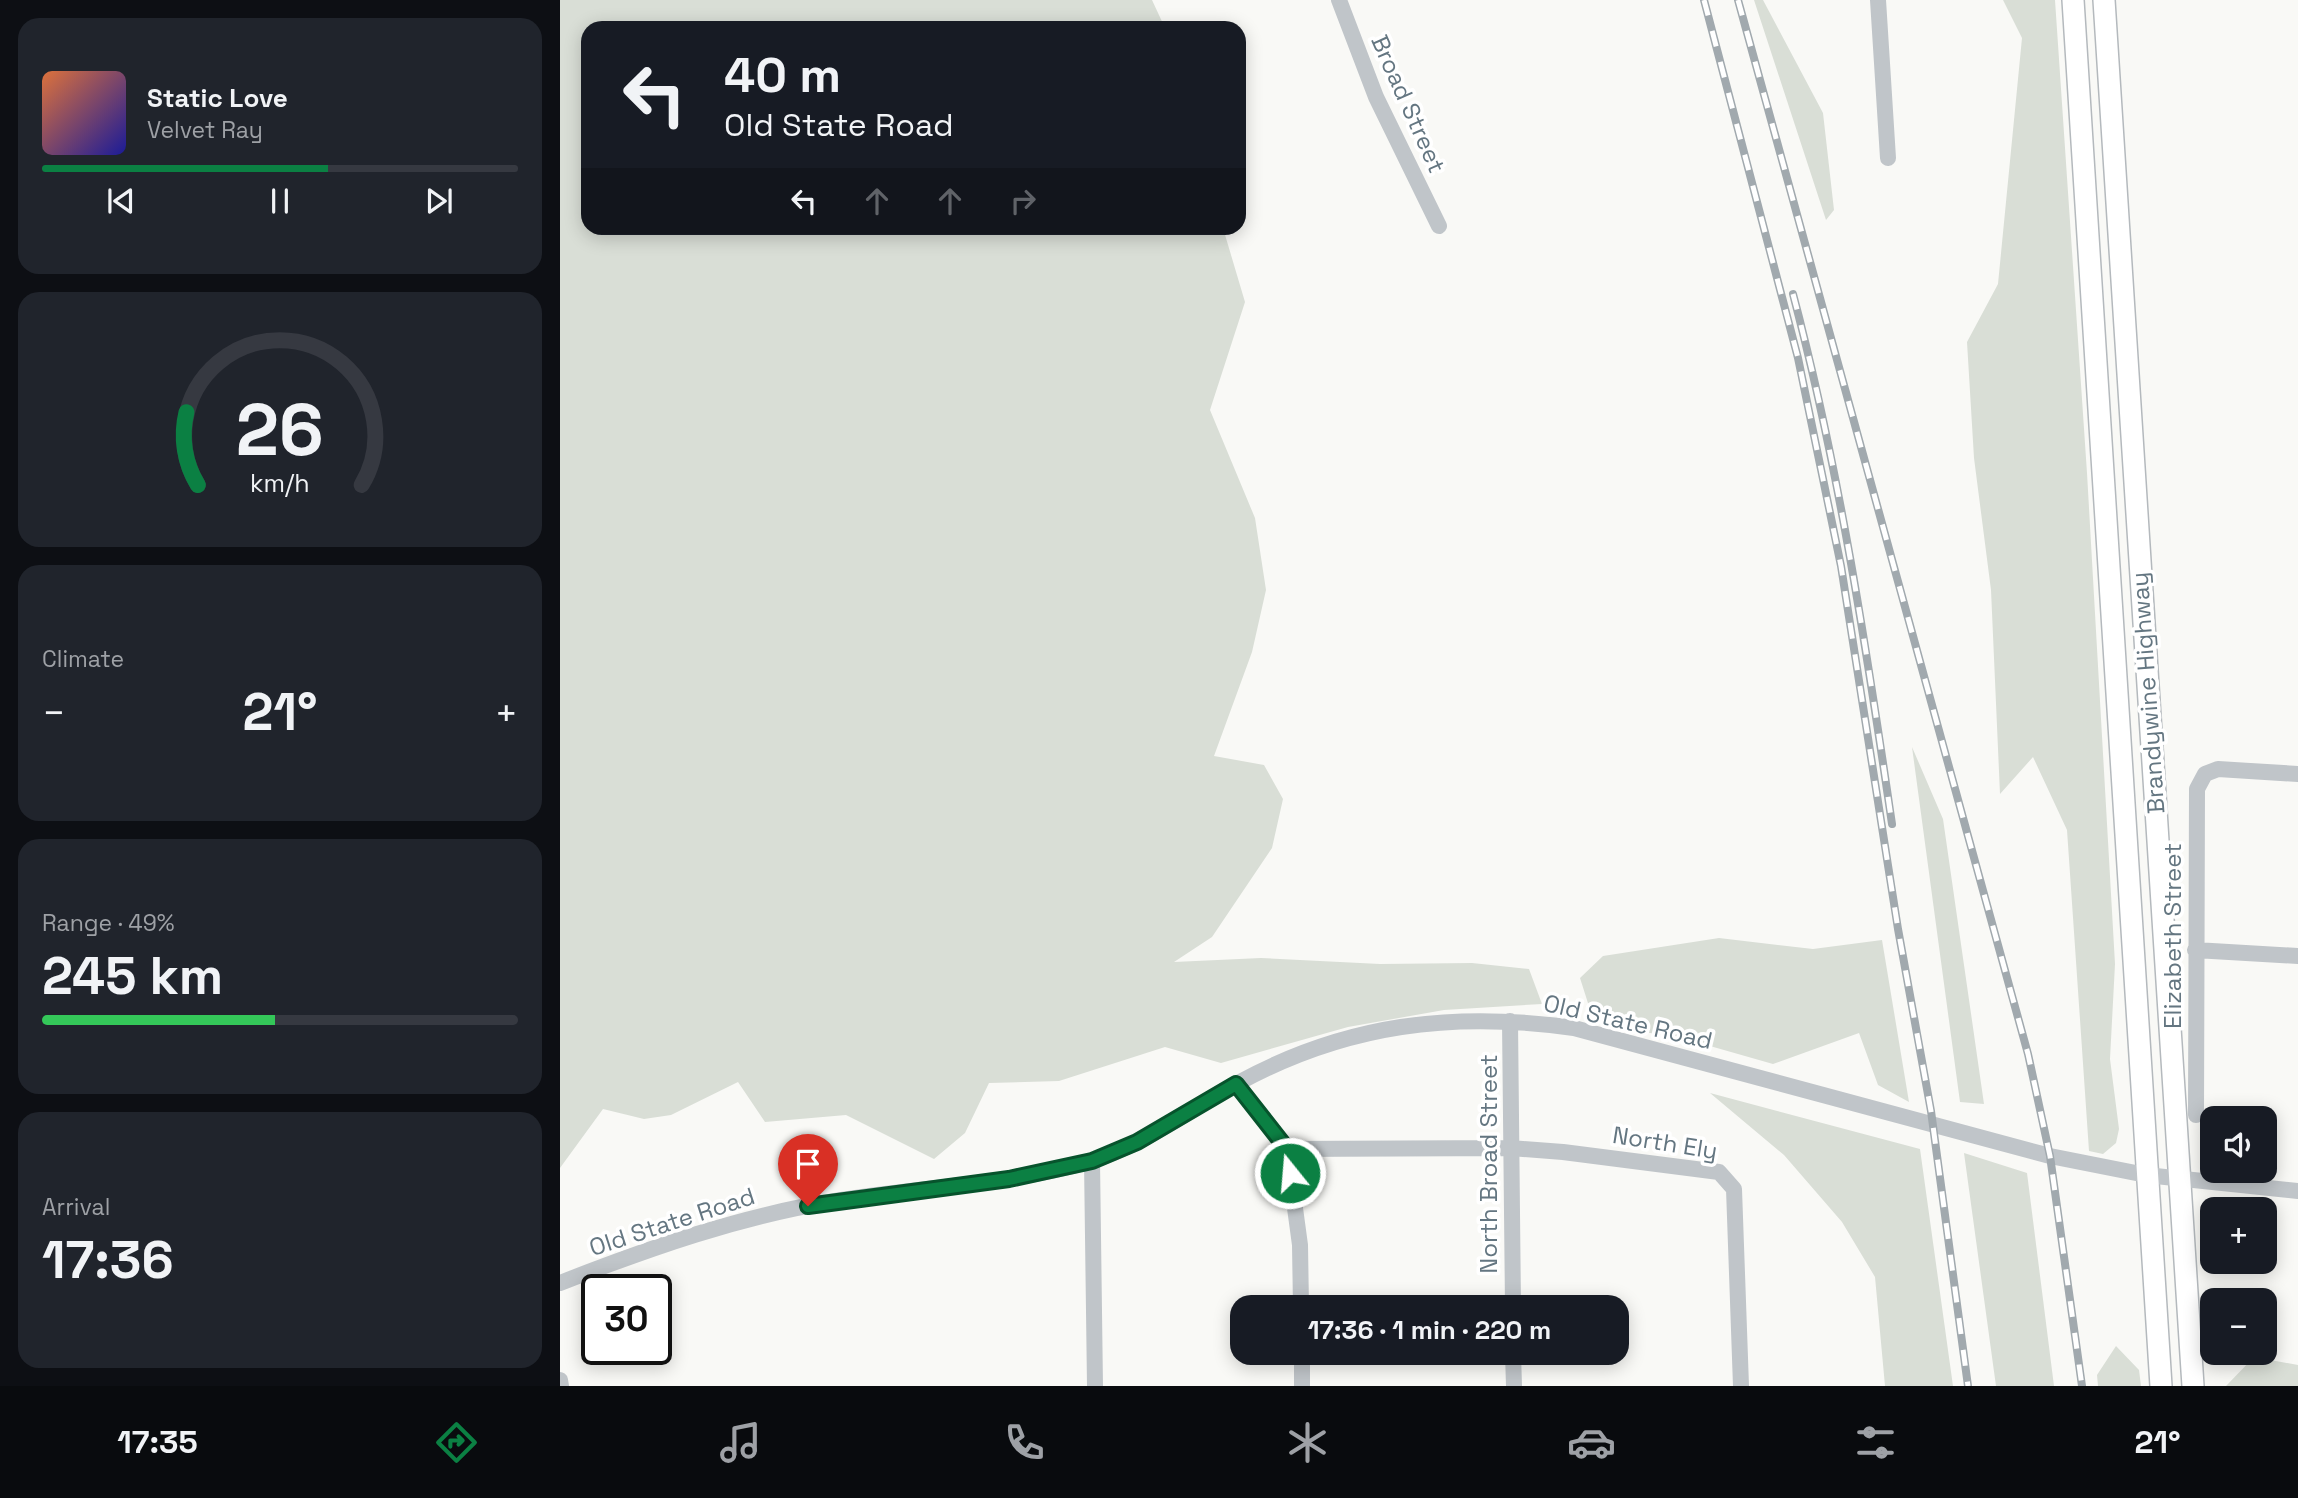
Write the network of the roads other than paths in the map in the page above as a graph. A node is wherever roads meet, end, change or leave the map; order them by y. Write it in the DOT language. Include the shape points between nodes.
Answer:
graph roads {
  1 [pos="1339,0"];
  2 [pos="1878,0"];
  3 [pos="2073,0"];
  4 [pos="2104,0"];
  5 [pos="1888,158"];
  6 [pos="1439,226"];
  7 [pos="2298,774"];
  8 [pos="2195,950"];
  9 [pos="2298,956"];
  10 [pos="1510,1021"];
  11 [pos="1236,1084"];
  12 [pos="2196,1115"];
  13 [pos="1511,1148"];
  14 [pos="1287,1149"];
  15 [pos="1092,1161"];
  16 [pos="2146,1175"];
  17 [pos="2179,1179"];
  18 [pos="2298,1191"];
  19 [pos="560,1283"];
  20 [pos="1301,1295"];
  21 [pos="1513,1295"];
  22 [pos="1301,1365"];
  23 [pos="1513,1365"];
  24 [pos="560,1380"];
  25 [pos="561,1386"];
  26 [pos="1095,1386"];
  27 [pos="1302,1386"];
  28 [pos="1514,1386"];
  29 [pos="1741,1386"];
  30 [pos="2161,1386"];
  31 [pos="2193,1386"];
  1 -- 6 [label="street, Broad Street" via="1376,97"];
  2 -- 5 [label="street"];
  3 -- 16 [label="main road, Brandywine Highway"];
  4 -- 17 [label="main road, Brandywine Highway"];
  7 -- 8 [label="street, Elizabeth Street" via="2218,769 2205,774 2197,789"];
  8 -- 9 [label="street"];
  8 -- 12 [label="street, Elizabeth Street"];
  10 -- 11 [label="street, Old State Road" via="1444,1021 1384,1028 1306,1051"];
  10 -- 13 [label="street, North Broad Street"];
  10 -- 16 [label="street, Old State Road" via="1574,1028 2012,1147"];
  11 -- 14 [label="street"];
  11 -- 15 [label="street, Old State Road" via="1137,1142"];
  13 -- 14 [label="street"];
  13 -- 21 [label="street, North Broad Street"];
  13 -- 29 [label="street, North Ely" via="1679,1166 1726,1176 1734,1189 1737,1221"];
  14 -- 20 [label="street" via="1300,1245"];
  15 -- 19 [label="street, Old State Road" via="1009,1179 781,1211 704,1231"];
  15 -- 26 [label="street"];
  16 -- 17 [label="street, Old State Road"];
  16 -- 30 [label="main road, Brandywine Highway"];
  17 -- 18 [label="street, Old State Road"];
  17 -- 31 [label="main road, Brandywine Highway"];
  22 -- 27 [label="street"];
  23 -- 28 [label="street"];
  24 -- 25 [label="street"];
}
